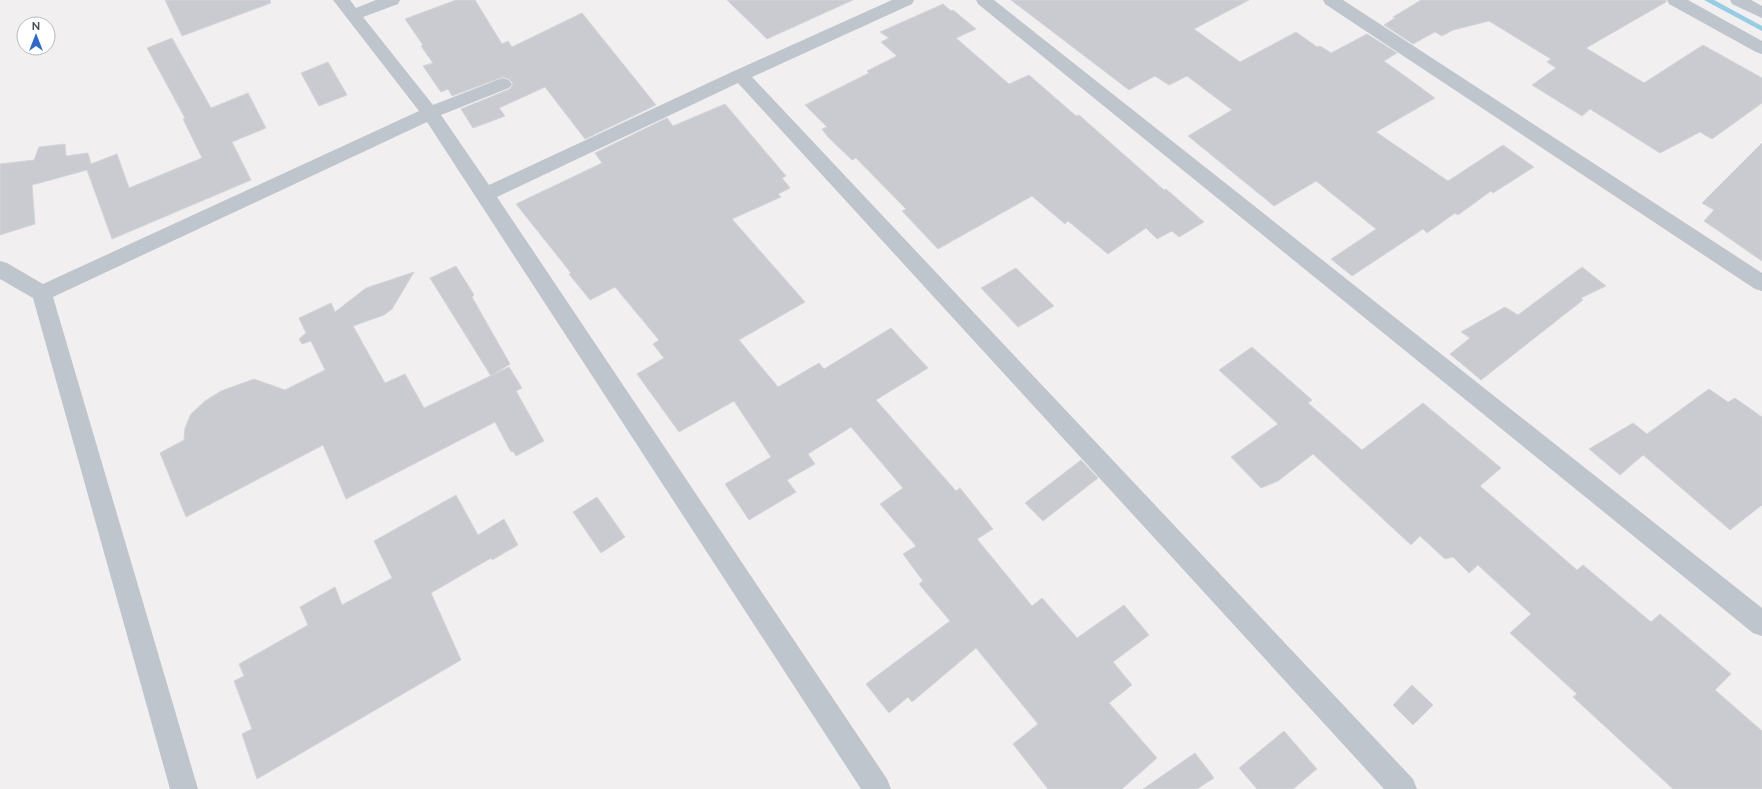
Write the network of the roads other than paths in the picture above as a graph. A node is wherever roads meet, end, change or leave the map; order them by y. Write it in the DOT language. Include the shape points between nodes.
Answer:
graph roads {
  1 [pos="341,0"];
  2 [pos="392,0"];
  3 [pos="906,0"];
  4 [pos="984,0"];
  5 [pos="1331,0"];
  6 [pos="1675,0"];
  7 [pos="1738,0"];
  8 [pos="1762,13"];
  9 [pos="352,15"];
  10 [pos="1762,48"];
  11 [pos="740,75"];
  12 [pos="503,84"];
  13 [pos="430,113"];
  14 [pos="485,195"];
  15 [pos="0,269"];
  16 [pos="1762,283"];
  17 [pos="42,293"];
  18 [pos="1762,624"];
  19 [pos="184,789"];
  20 [pos="877,789"];
  21 [pos="1403,789"];
  1 -- 9 [label="street"];
  2 -- 9 [label="street"];
  3 -- 11 [label="street"];
  4 -- 18 [label="street"];
  5 -- 16 [label="street"];
  6 -- 10 [label="street"];
  7 -- 8 [label="street"];
  9 -- 13 [label="street"];
  11 -- 14 [label="street"];
  11 -- 21 [label="street"];
  12 -- 13 [label="street"];
  13 -- 14 [label="street"];
  13 -- 17 [label="street"];
  14 -- 20 [label="street"];
  15 -- 17 [label="street"];
  17 -- 19 [label="street"];
}
